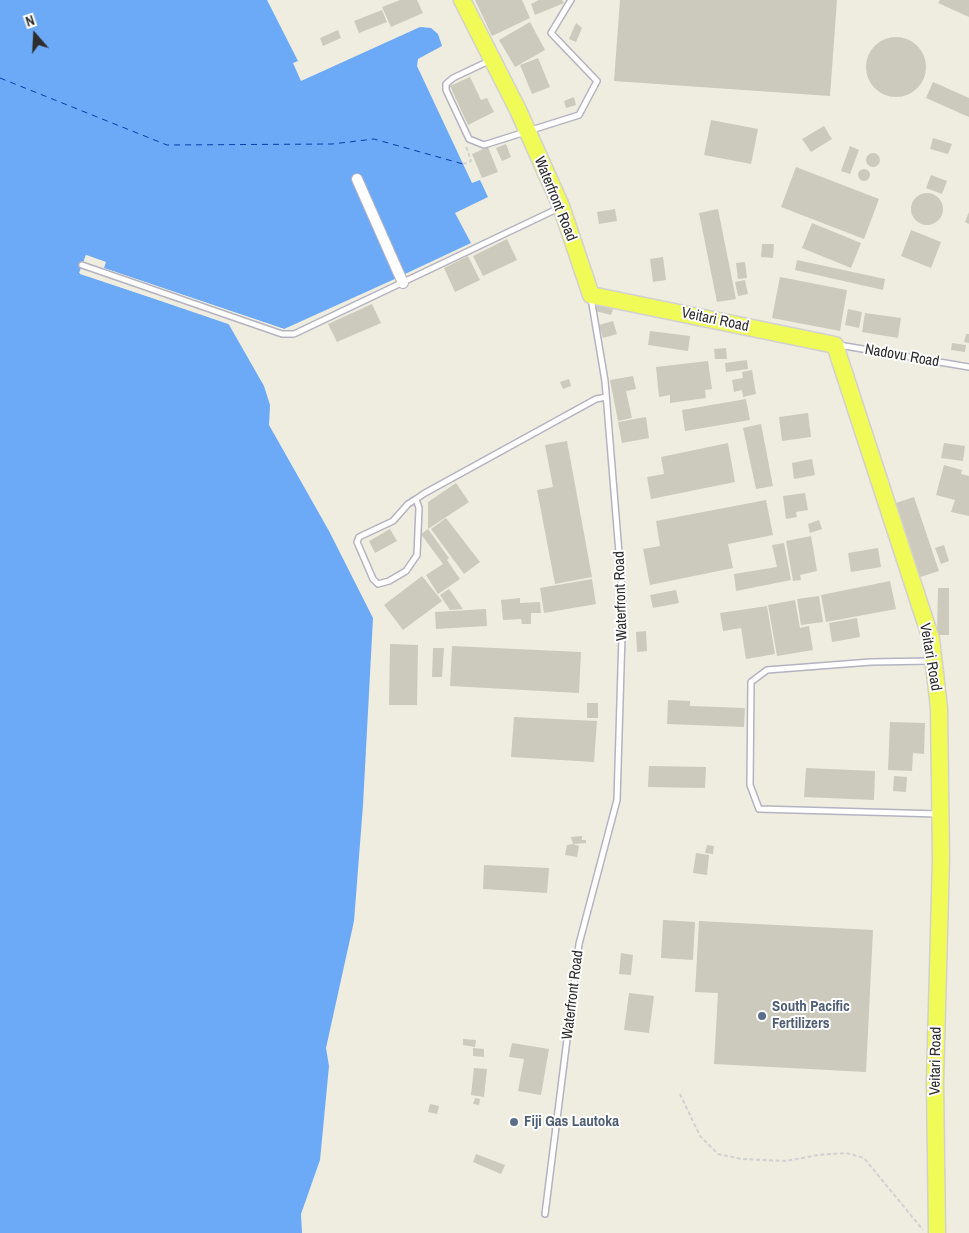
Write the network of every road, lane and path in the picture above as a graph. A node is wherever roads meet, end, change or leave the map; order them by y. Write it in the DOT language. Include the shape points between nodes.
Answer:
graph roads {
  1 [pos="462,0"];
  2 [pos="570,0"];
  3 [pos="492,60"];
  4 [pos="527,130"];
  5 [pos="469,139"];
  6 [pos="463,164"];
  7 [pos="357,179"];
  8 [pos="561,206"];
  9 [pos="82,265"];
  10 [pos="403,283"];
  11 [pos="591,295"];
  12 [pos="835,345"];
  13 [pos="969,367"];
  14 [pos="606,397"];
  15 [pos="416,499"];
  16 [pos="933,661"];
  17 [pos="940,814"];
  18 [pos="680,1094"];
  19 [pos="545,1214"];
  20 [pos="925,1233"];
  21 [pos="937,1233"];
  1 -- 3 [label="main road, Waterfront Road"];
  2 -- 4 [label="lane" via="552,33 597,81 579,115"];
  3 -- 4 [label="main road, Waterfront Road"];
  3 -- 5 [label="lane" via="452,78 446,84"];
  4 -- 5 [label="lane" via="484,145"];
  4 -- 8 [label="main road, Waterfront Road"];
  5 -- 6 [label="path" via="466,145 471,161"];
  7 -- 10 [label="street"];
  8 -- 10 [label="lane"];
  8 -- 11 [label="main road, Waterfront Road"];
  9 -- 10 [label="lane" via="288,335"];
  11 -- 12 [label="main road, Veitari Road"];
  11 -- 14 [label="lane, Waterfront Road"];
  12 -- 13 [label="lane, Nadovu Road"];
  12 -- 16 [label="main road, Veitari Road" via="930,639"];
  14 -- 15 [label="lane" via="551,423"];
  14 -- 19 [label="lane, Waterfront Road" via="623,602 617,800 579,944"];
  15 -- 15 [label="lane" via="419,508 417,555 406,571 378,584 358,542 359,537 393,520"];
  16 -- 17 [label="main road, Veitari Road" via="939,708"];
  16 -- 17 [label="lane" via="767,670 751,682 750,785 760,808"];
  17 -- 21 [label="main road, Veitari Road" via="935,1082"];
  18 -- 20 [label="path" via="700,1136 718,1154 742,1159 786,1161 846,1153 864,1158"];
}
